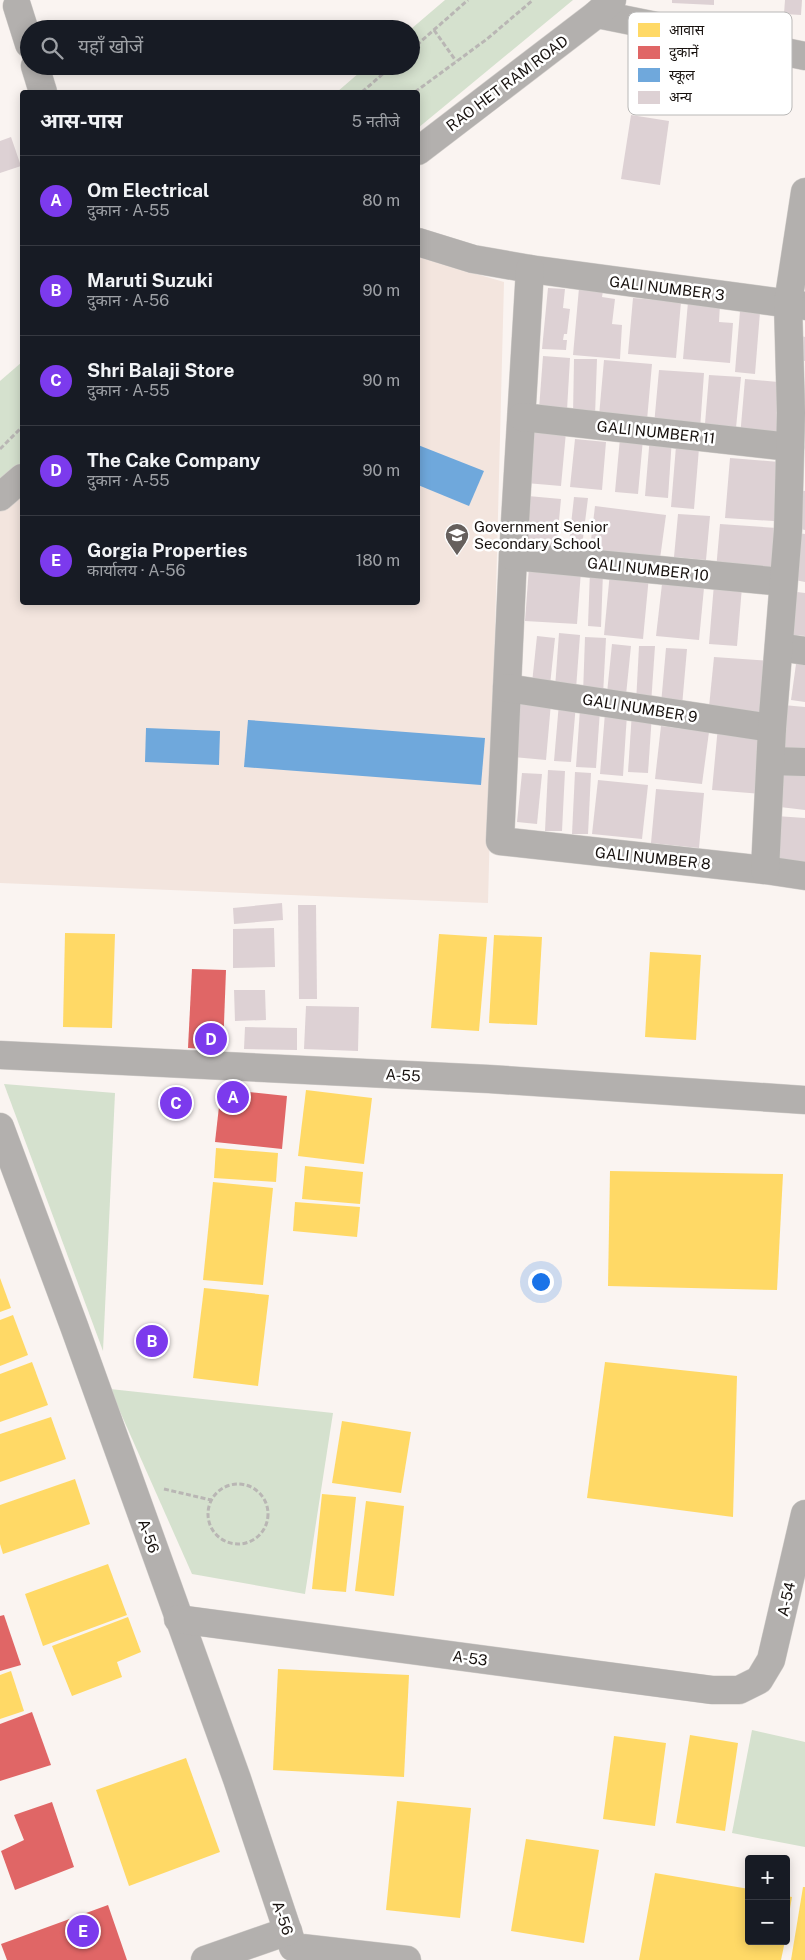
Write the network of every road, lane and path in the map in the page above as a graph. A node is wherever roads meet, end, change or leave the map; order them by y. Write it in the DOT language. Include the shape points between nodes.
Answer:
graph roads {
  1 [pos="468,0"];
  2 [pos="533,0"];
  3 [pos="17,6"];
  4 [pos="605,7"];
  5 [pos="628,13"];
  6 [pos="21,20"];
  7 [pos="434,30"];
  8 [pos="420,42"];
  9 [pos="792,53"];
  10 [pos="805,56"];
  11 [pos="456,61"];
  12 [pos="38,75"];
  13 [pos="382,75"];
  14 [pos="42,90"];
  15 [pos="364,90"];
  16 [pos="418,90"];
  17 [pos="420,150"];
  18 [pos="805,192"];
  19 [pos="805,197"];
  20 [pos="420,243"];
  21 [pos="530,270"];
  22 [pos="797,304"];
  23 [pos="798,415"];
  24 [pos="522,417"];
  25 [pos="20,429"];
  26 [pos="790,447"];
  27 [pos="0,449"];
  28 [pos="20,480"];
  29 [pos="0,497"];
  30 [pos="796,532"];
  31 [pos="513,556"];
  32 [pos="783,582"];
  33 [pos="792,649"];
  34 [pos="507,688"];
  35 [pos="772,728"];
  36 [pos="772,761"];
  37 [pos="805,762"];
  38 [pos="765,870"];
  39 [pos="805,876"];
  40 [pos="0,1055"];
  41 [pos="805,1100"];
  42 [pos="0,1127"];
  43 [pos="129,1481"];
  44 [pos="210,1500"];
  45 [pos="805,1514"];
  46 [pos="178,1619"];
  47 [pos="759,1680"];
  48 [pos="290,1947"];
  49 [pos="367,1957"];
  50 [pos="205,1960"];
  51 [pos="407,1960"];
  1 -- 7 [label="path"];
  2 -- 11 [label="path"];
  3 -- 6 [label="street"];
  4 -- 5 [label="street"];
  4 -- 17 [label="street, RAO HET RAM ROAD"];
  7 -- 8 [label="path"];
  7 -- 11 [label="path"];
  9 -- 10 [label="street"];
  11 -- 16 [label="path"];
  12 -- 14 [label="street"];
  13 -- 15 [label="path"];
  18 -- 19 [label="street"];
  19 -- 22 [label="street"];
  20 -- 21 [label="street, GALI NUMBER 3" via="474,259"];
  21 -- 22 [label="street, GALI NUMBER 3"];
  21 -- 24 [label="street"];
  22 -- 23 [label="street"];
  23 -- 26 [label="street"];
  24 -- 26 [label="street, GALI NUMBER 11"];
  24 -- 31 [label="street"];
  25 -- 27 [label="path"];
  26 -- 30 [label="street"];
  28 -- 29 [label="street"];
  30 -- 32 [label="street"];
  31 -- 32 [label="street, GALI NUMBER 10"];
  31 -- 34 [label="street"];
  32 -- 33 [label="street"];
  33 -- 35 [label="street"];
  34 -- 35 [label="street, GALI NUMBER 9"];
  34 -- 38 [label="street, GALI NUMBER 8" via="500,841"];
  35 -- 36 [label="street"];
  36 -- 37 [label="street"];
  36 -- 38 [label="street"];
  38 -- 39 [label="street, GALI NUMBER 8"];
  40 -- 41 [label="street, A-55" via="489,1079"];
  42 -- 43 [label="street, A-56"];
  43 -- 44 [label="path"];
  43 -- 46 [label="street, A-56"];
  44 -- 44 [label="path" via="225,1486 236,1484 254,1488 261,1494 268,1512 264,1530 249,1542 228,1544 212,1531 207,1511"];
  45 -- 47 [label="street, A-54" via="771,1660"];
  46 -- 47 [label="street, A-53" via="712,1690 739,1690"];
  46 -- 48 [label="street, A-56" via="237,1780"];
  48 -- 49 [label="street"];
  48 -- 50 [label="street"];
  49 -- 51 [label="street"];
}
